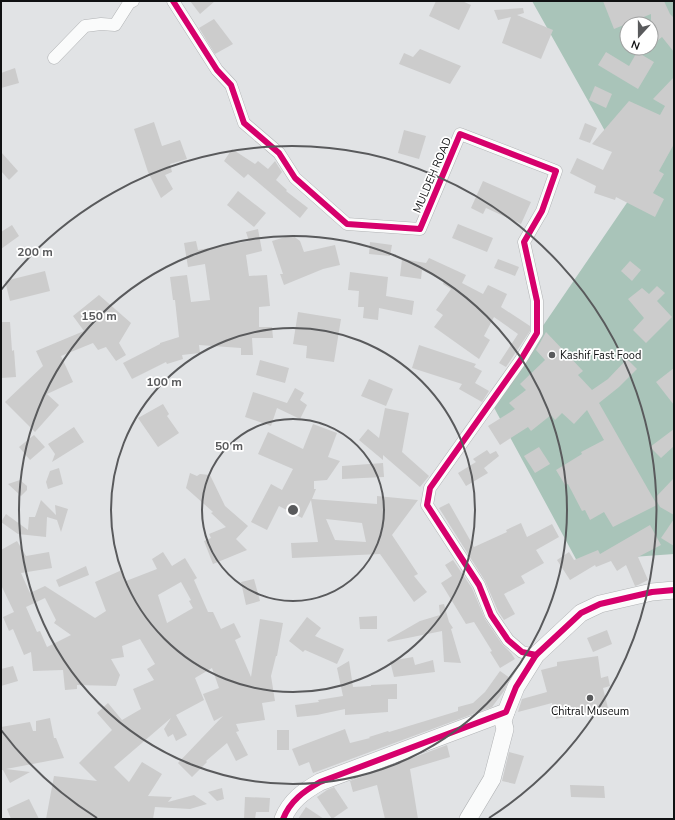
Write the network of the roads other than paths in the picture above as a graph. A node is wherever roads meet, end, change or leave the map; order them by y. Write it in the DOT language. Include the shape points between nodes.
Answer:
graph roads {
  1 [pos="133,1"];
  2 [pos="173,1"];
  3 [pos="54,58"];
  4 [pos="674,590"];
  5 [pos="536,655"];
  6 [pos="506,712"];
  7 [pos="283,819"];
  8 [pos="468,819"];
  1 -- 3 [label="street" via="115,25 85,26"];
  2 -- 5 [label="street, MULDEH ROAD" via="217,70 231,85 244,123 279,152 296,178 347,224 420,229 460,134 556,171 542,211 524,242 537,301 537,333 430,488 427,505 479,585 491,615 508,640 522,652"];
  4 -- 5 [label="street" via="652,592 600,604 581,613"];
  5 -- 6 [label="street" via="516,687"];
  6 -- 7 [label="street" via="320,782 296,798"];
  6 -- 8 [label="street" via="503,721 505,730 492,779"];
}
